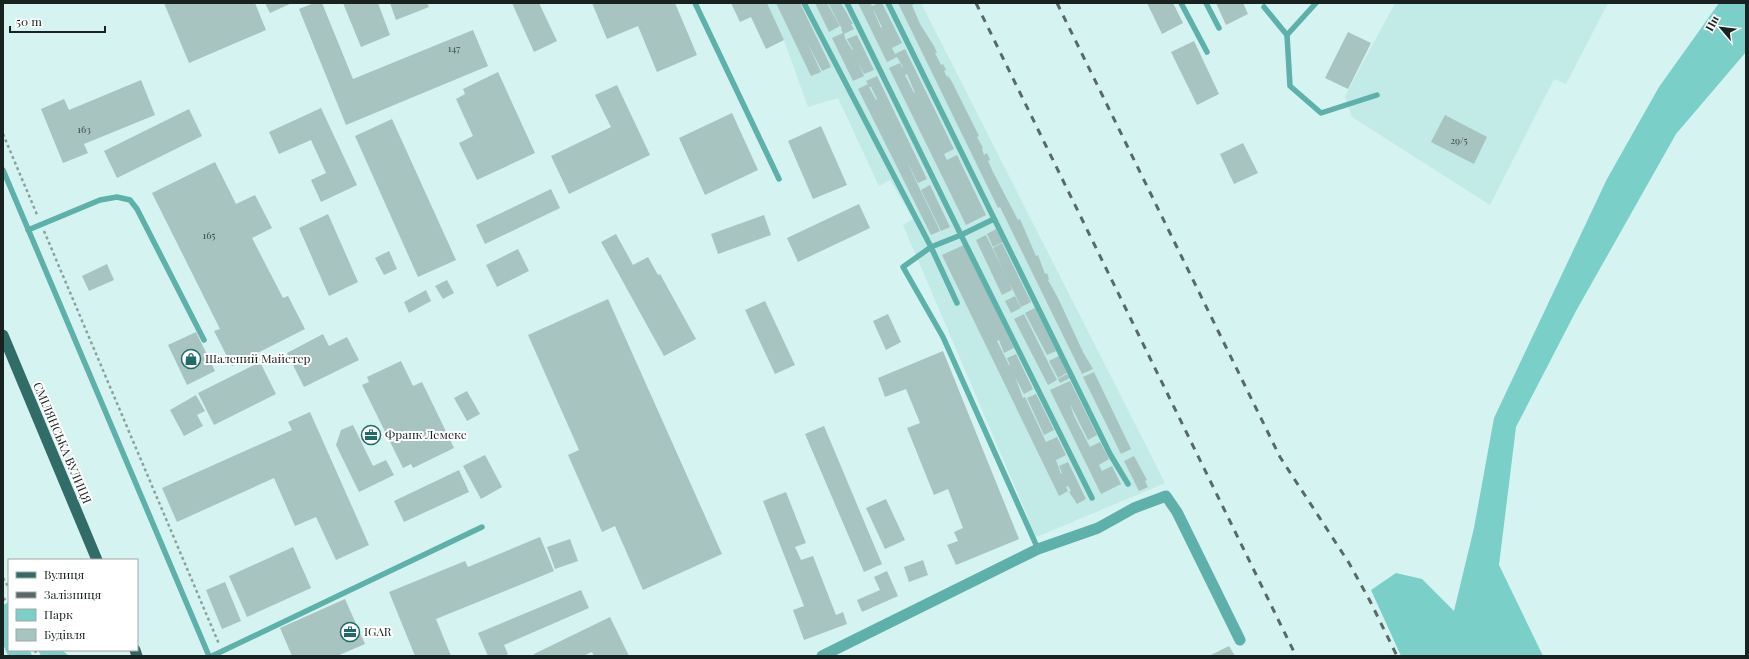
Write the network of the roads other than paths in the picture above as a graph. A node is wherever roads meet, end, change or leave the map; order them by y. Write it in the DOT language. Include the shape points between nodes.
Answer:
graph roads {
  1 [pos="695,3"];
  2 [pos="804,3"];
  3 [pos="847,3"];
  4 [pos="888,3"];
  5 [pos="1181,3"];
  6 [pos="1206,3"];
  7 [pos="1316,3"];
  8 [pos="1264,7"];
  9 [pos="1219,28"];
  10 [pos="1287,35"];
  11 [pos="1207,52"];
  12 [pos="1377,96"];
  13 [pos="3,170"];
  14 [pos="779,179"];
  15 [pos="994,219"];
  16 [pos="28,230"];
  17 [pos="961,235"];
  18 [pos="931,247"];
  19 [pos="957,303"];
  20 [pos="3,335"];
  21 [pos="204,340"];
  22 [pos="1128,484"];
  23 [pos="1092,498"];
  24 [pos="482,527"];
  25 [pos="1038,549"];
  26 [pos="97,559"];
  27 [pos="1240,640"];
  28 [pos="209,656"];
  29 [pos="212,656"];
  30 [pos="822,656"];
  1 -- 14 [label="lane"];
  2 -- 18 [label="lane"];
  3 -- 17 [label="lane"];
  4 -- 15 [label="lane"];
  5 -- 11 [label="lane"];
  6 -- 9 [label="lane"];
  7 -- 10 [label="lane"];
  8 -- 10 [label="lane"];
  10 -- 12 [label="lane" via="1290,86 1321,113"];
  13 -- 16 [label="lane"];
  15 -- 17 [label="lane"];
  15 -- 22 [label="lane" via="1107,447"];
  16 -- 21 [label="lane" via="100,200 118,197 130,200"];
  16 -- 28 [label="lane"];
  17 -- 18 [label="lane"];
  17 -- 23 [label="lane"];
  18 -- 19 [label="lane"];
  18 -- 25 [label="lane" via="903,267 943,337"];
  20 -- 26 [label="main road, СМІЛЯНСЬКА ВУЛИЦЯ"];
  24 -- 29 [label="lane"];
  25 -- 27 [label="street" via="1098,528 1134,508 1166,496 1177,512"];
  25 -- 30 [label="street"];
}
